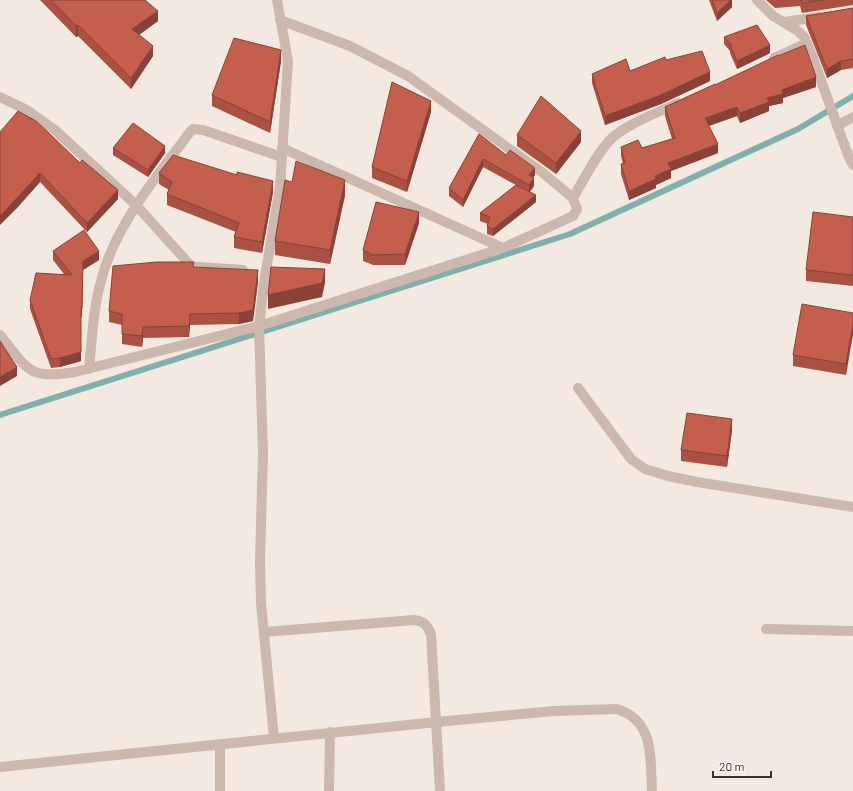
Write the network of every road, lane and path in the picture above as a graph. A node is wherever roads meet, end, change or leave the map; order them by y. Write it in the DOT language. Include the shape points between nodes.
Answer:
graph roads {
  1 [pos="277,0"];
  2 [pos="757,0"];
  3 [pos="830,15"];
  4 [pos="280,20"];
  5 [pos="784,22"];
  6 [pos="807,43"];
  7 [pos="764,63"];
  8 [pos="0,97"];
  9 [pos="685,100"];
  10 [pos="853,117"];
  11 [pos="837,126"];
  12 [pos="282,152"];
  13 [pos="853,165"];
  14 [pos="573,198"];
  15 [pos="136,205"];
  16 [pos="503,248"];
  17 [pos="191,266"];
  18 [pos="177,267"];
  19 [pos="259,272"];
  20 [pos="259,326"];
  21 [pos="0,335"];
  22 [pos="89,369"];
  23 [pos="578,388"];
  24 [pos="853,507"];
  25 [pos="766,629"];
  26 [pos="853,631"];
  27 [pos="264,632"];
  28 [pos="437,722"];
  29 [pos="330,732"];
  30 [pos="274,738"];
  31 [pos="220,744"];
  32 [pos="0,767"];
  33 [pos="220,791"];
  34 [pos="329,791"];
  35 [pos="440,791"];
  36 [pos="652,791"];
  1 -- 4 [label="street"];
  2 -- 5 [label="street" via="773,16"];
  3 -- 5 [label="street"];
  4 -- 12 [label="street" via="288,61"];
  4 -- 14 [label="street" via="350,46 408,76 543,173"];
  5 -- 6 [label="street" via="798,30"];
  6 -- 7 [label="street"];
  6 -- 11 [label="street"];
  8 -- 15 [label="street" via="27,110 55,130"];
  9 -- 14 [label="street" via="642,120 612,138"];
  10 -- 11 [label="street"];
  11 -- 13 [label="street"];
  12 -- 15 [label="street" via="193,129"];
  12 -- 16 [label="street"];
  12 -- 19 [label="street" via="280,188"];
  14 -- 16 [label="street" via="577,209 572,216"];
  15 -- 17 [label="street"];
  15 -- 22 [label="street" via="107,260 108,270 96,299"];
  16 -- 20 [label="street"];
  17 -- 18 [label="street"];
  17 -- 19 [label="street"];
  19 -- 20 [label="street"];
  20 -- 22 [label="street"];
  20 -- 27 [label="street" via="262,454 260,560"];
  21 -- 22 [label="street" via="24,366 32,371 44,375 57,375"];
  23 -- 24 [label="street" via="631,459 645,469 698,482"];
  25 -- 26 [label="street"];
  27 -- 28 [label="street" via="421,621 431,634"];
  27 -- 30 [label="street"];
  28 -- 29 [label="street"];
  28 -- 35 [label="street"];
  28 -- 36 [label="street" via="617,708 636,718 644,728 648,739"];
  29 -- 30 [label="street"];
  29 -- 34 [label="street"];
  30 -- 31 [label="street"];
  31 -- 32 [label="street"];
  31 -- 33 [label="street"];
}
